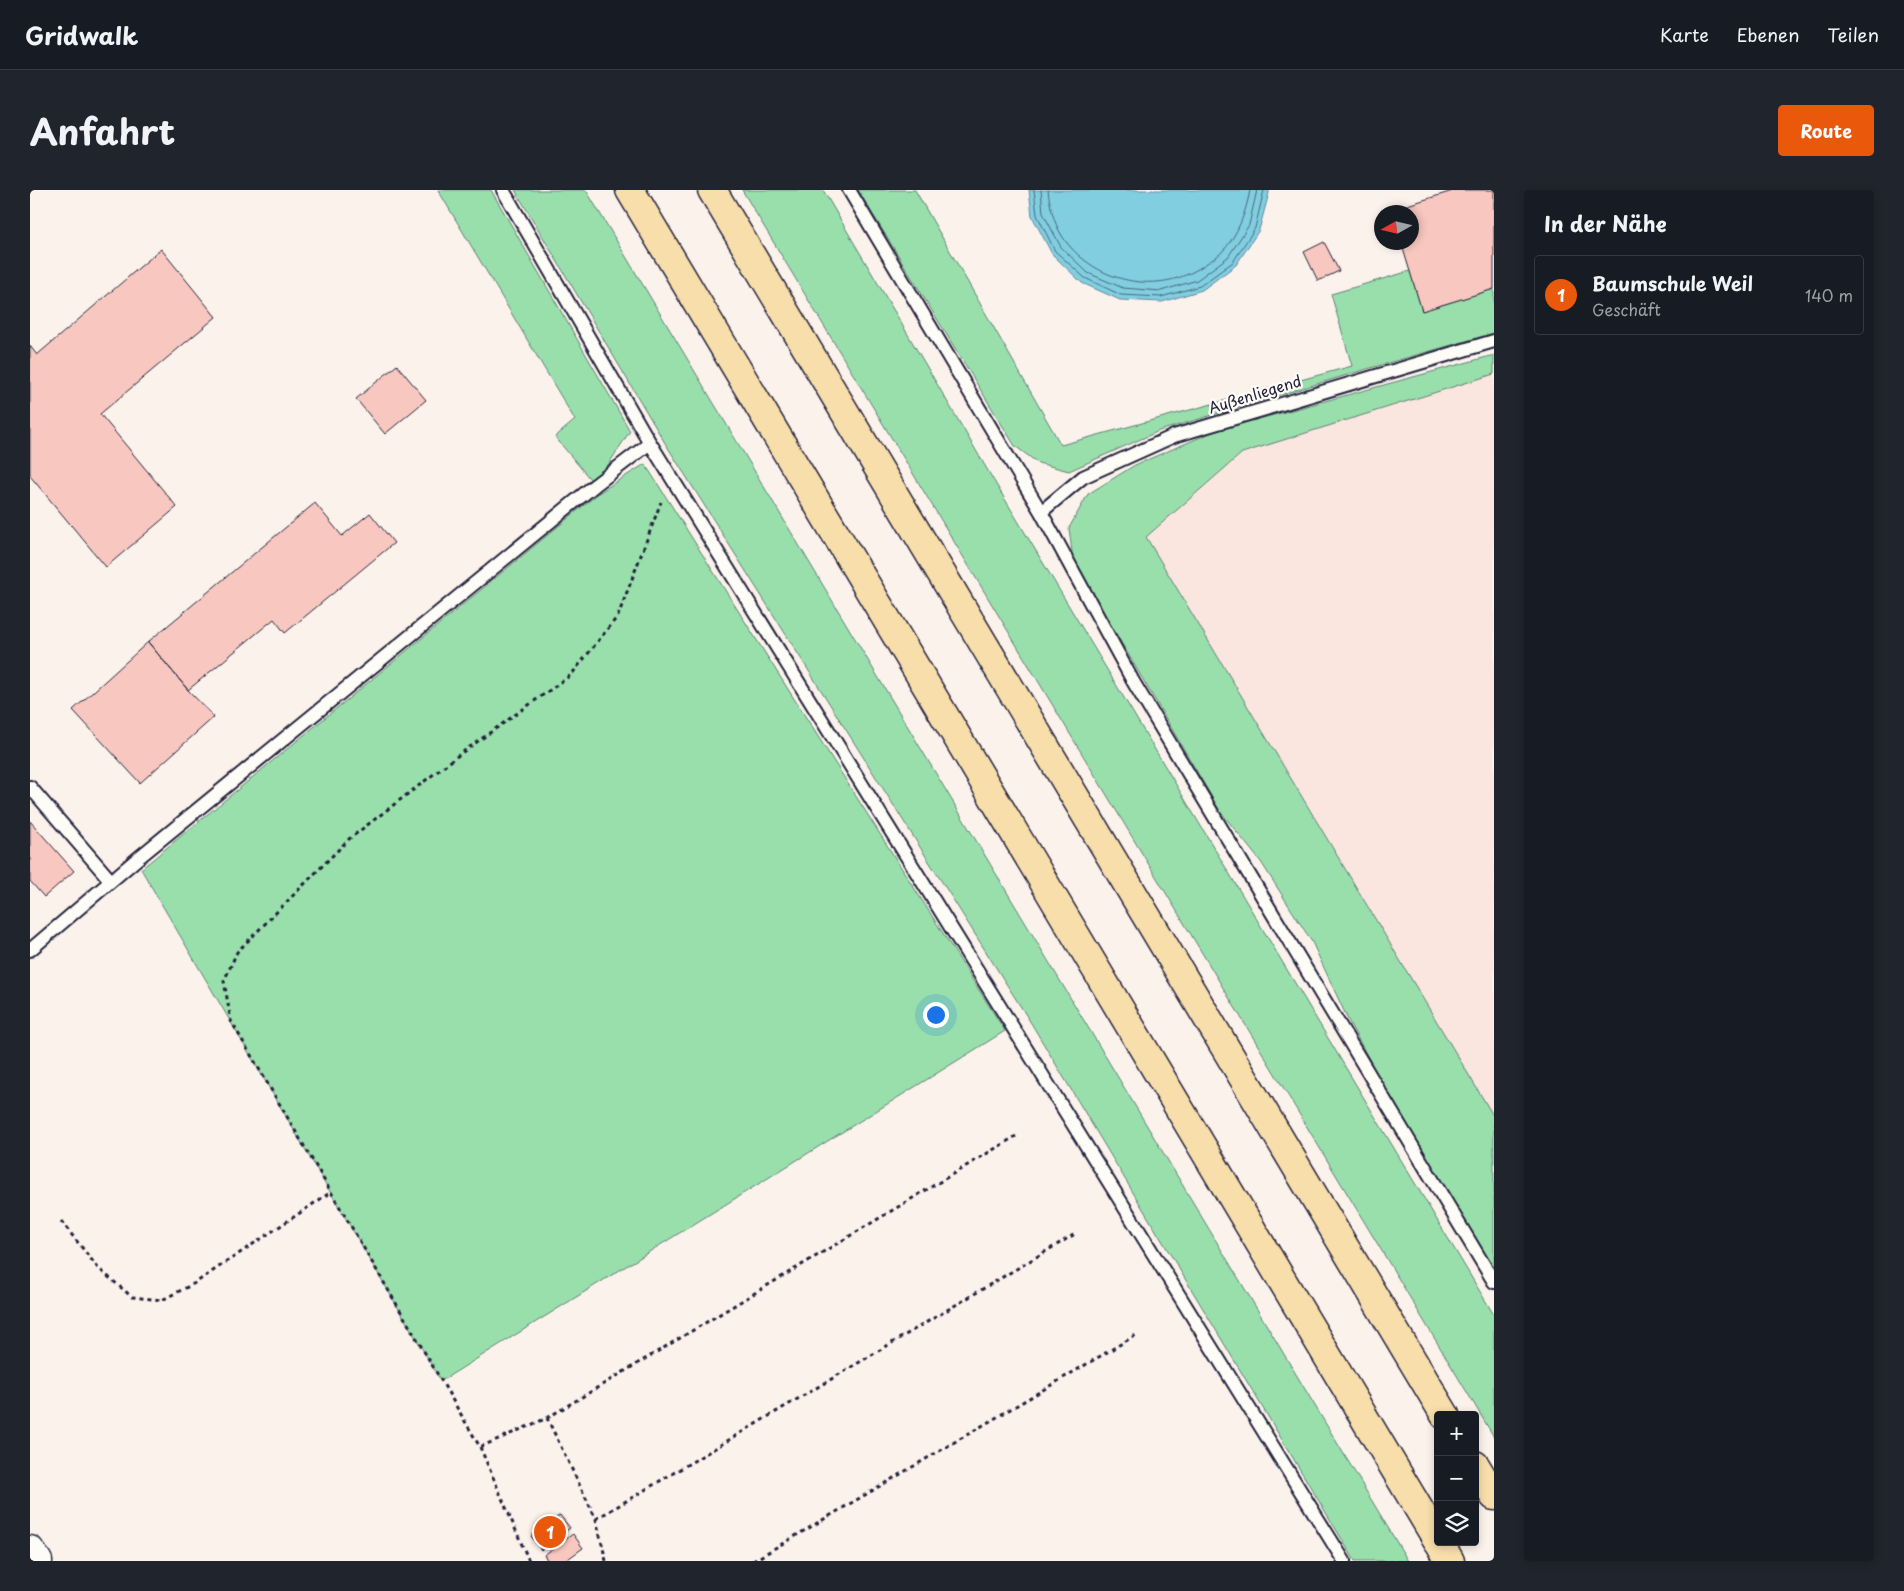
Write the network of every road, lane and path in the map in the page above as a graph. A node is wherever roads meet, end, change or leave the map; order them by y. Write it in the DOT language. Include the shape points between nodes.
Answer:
graph roads {
  1 [pos="502,190"];
  2 [pos="630,190"];
  3 [pos="712,190"];
  4 [pos="848,190"];
  5 [pos="1494,341"];
  6 [pos="650,443"];
  7 [pos="671,476"];
  8 [pos="1041,512"];
  9 [pos="30,787"];
  10 [pos="111,881"];
  11 [pos="30,950"];
  12 [pos="1016,1136"];
  13 [pos="331,1192"];
  14 [pos="61,1221"];
  15 [pos="1075,1234"];
  16 [pos="1494,1282"];
  17 [pos="1136,1336"];
  18 [pos="1443,1411"];
  19 [pos="547,1418"];
  20 [pos="480,1448"];
  21 [pos="1479,1472"];
  22 [pos="1494,1496"];
  23 [pos="596,1519"];
  24 [pos="1434,1534"];
  25 [pos="1441,1546"];
  26 [pos="30,1550"];
  27 [pos="38,1561"];
  28 [pos="529,1561"];
  29 [pos="606,1561"];
  30 [pos="753,1561"];
  31 [pos="1344,1561"];
  32 [pos="1450,1561"];
  1 -- 6 [label="lane"];
  2 -- 24 [label="highway"];
  3 -- 18 [label="highway"];
  4 -- 8 [label="lane"];
  5 -- 8 [label="lane, Außenliegend" via="1174,436 1084,477"];
  6 -- 7 [label="lane"];
  6 -- 10 [label="lane"];
  7 -- 13 [label="path" via="618,616 571,675 460,754 350,839 237,952 224,981 231,1021"];
  7 -- 31 [label="lane"];
  8 -- 16 [label="lane" via="1134,683"];
  9 -- 10 [label="lane"];
  10 -- 11 [label="lane"];
  12 -- 19 [label="path"];
  13 -- 14 [label="path" via="195,1283 162,1300 132,1297 98,1268"];
  13 -- 20 [label="path"];
  15 -- 23 [label="path"];
  17 -- 30 [label="path"];
  19 -- 20 [label="path"];
  19 -- 23 [label="path"];
  20 -- 28 [label="path"];
  21 -- 22 [label="highway"];
  23 -- 29 [label="path"];
  25 -- 32 [label="highway"];
  26 -- 27 [label="main road"];
}
